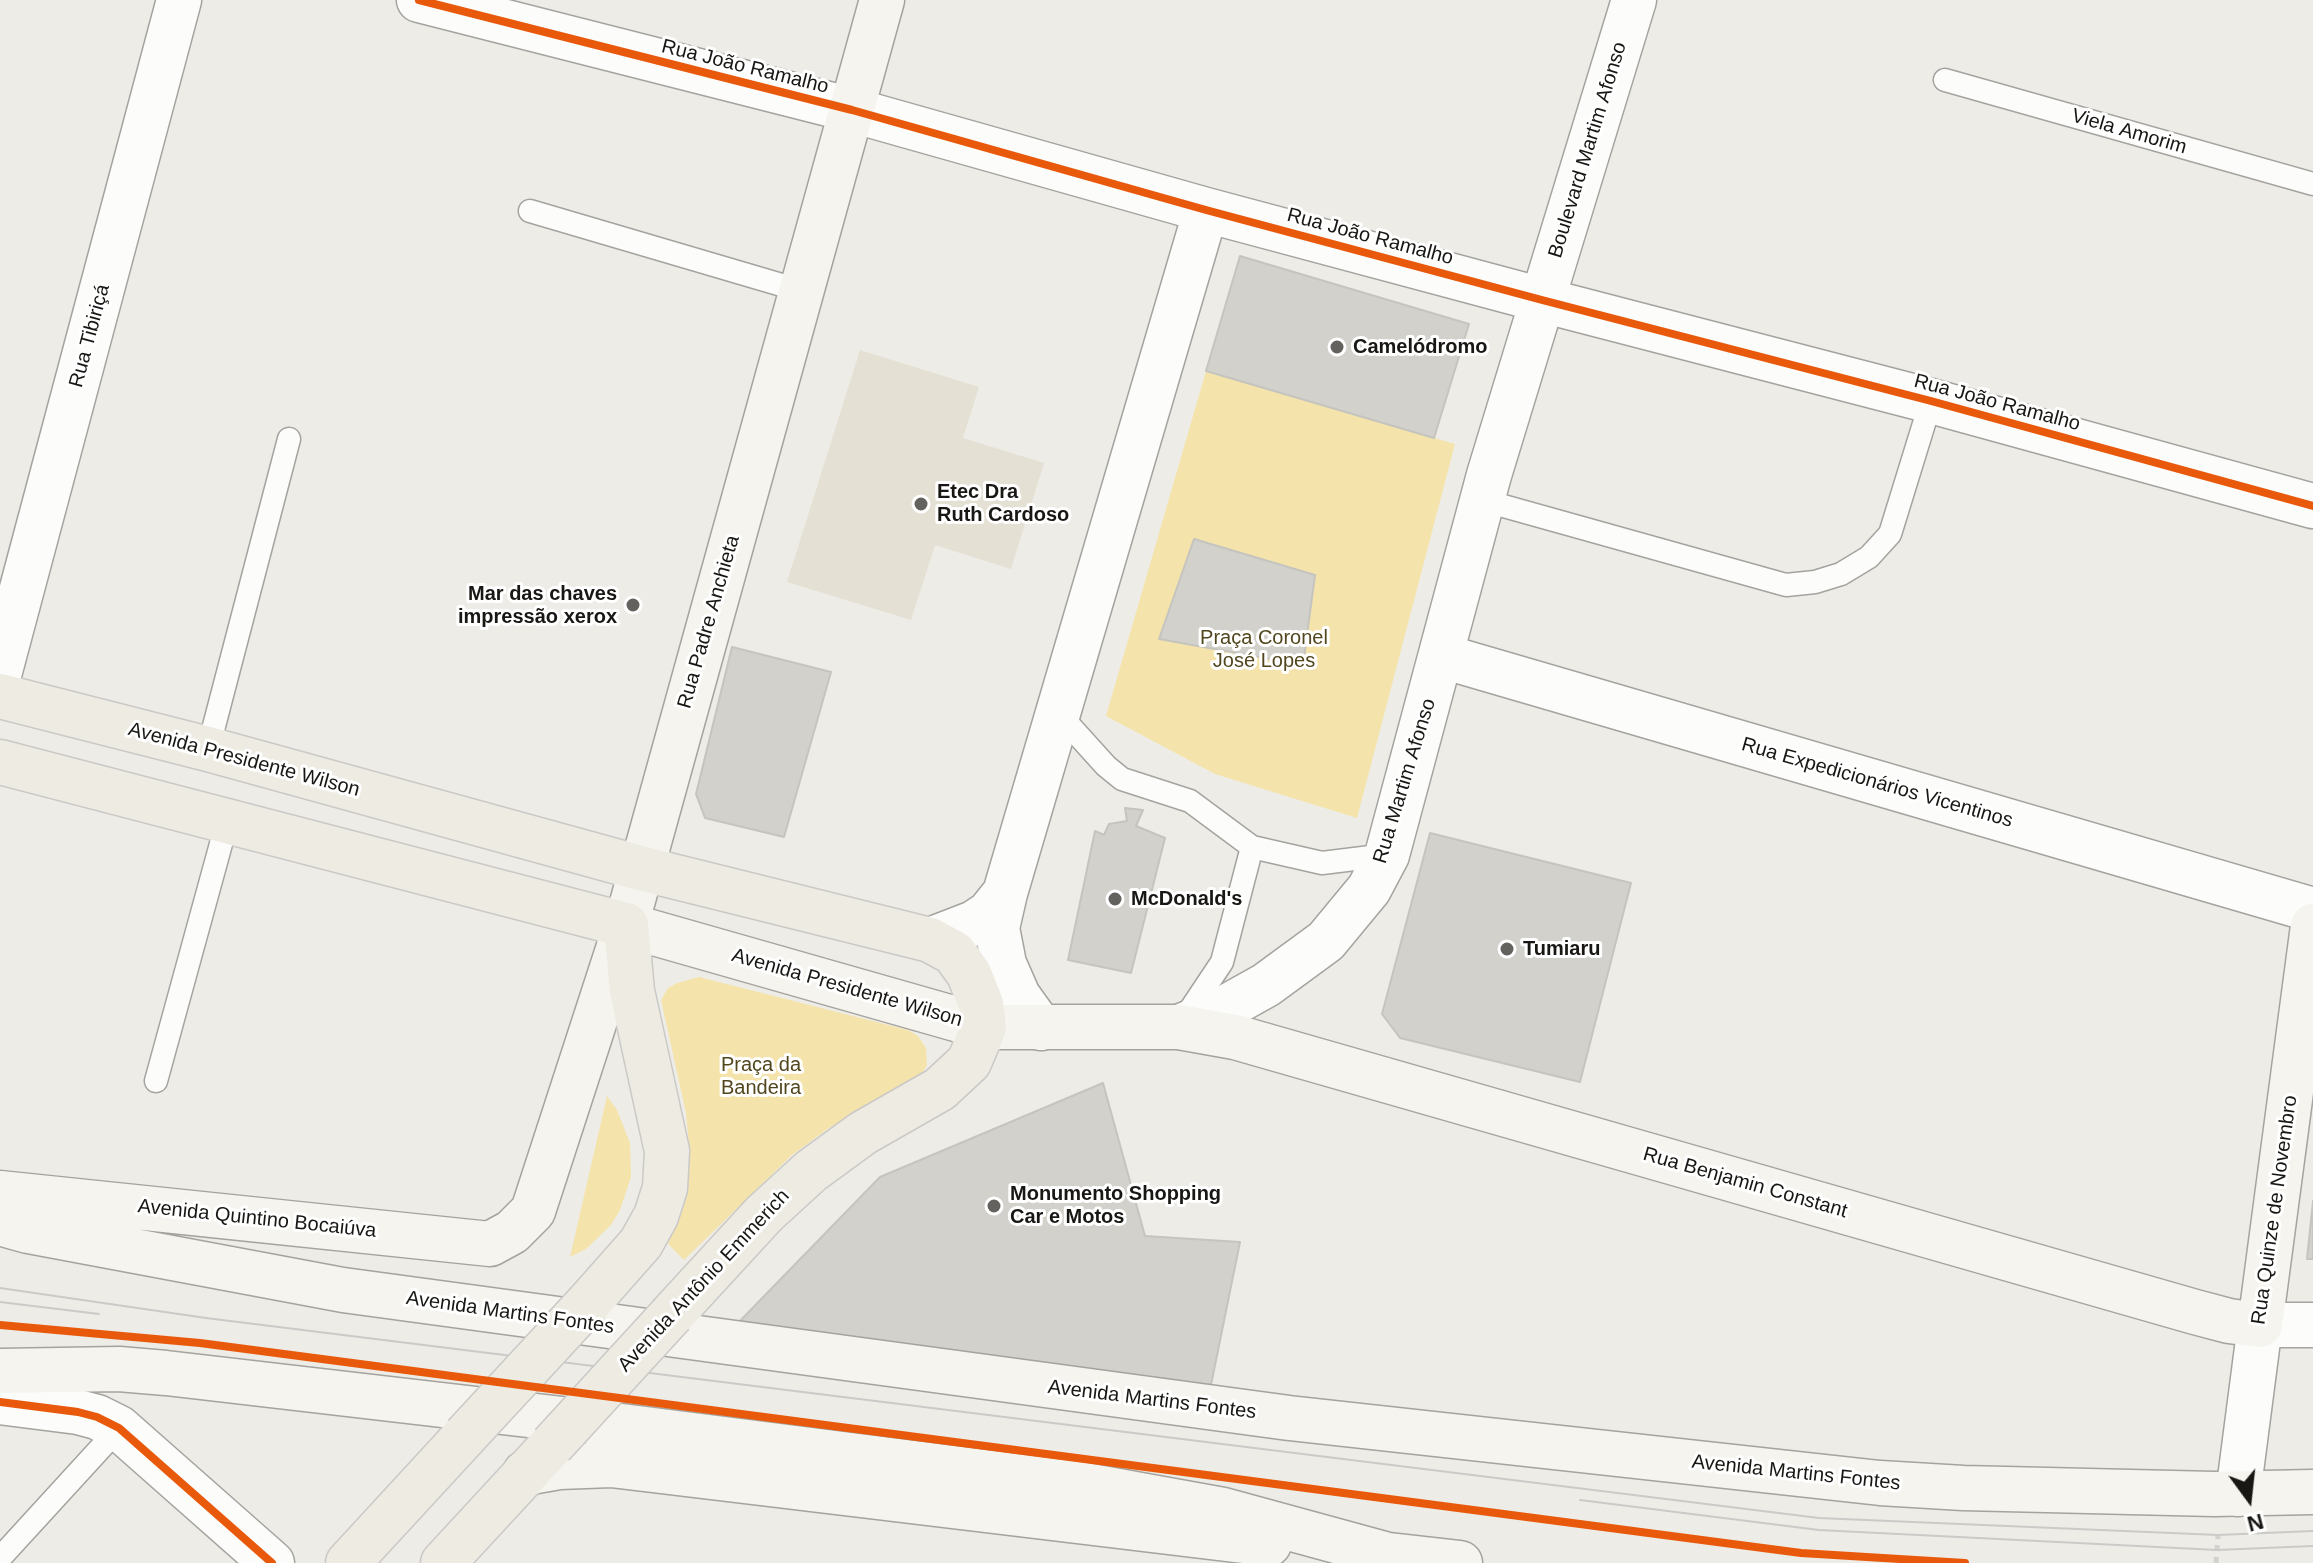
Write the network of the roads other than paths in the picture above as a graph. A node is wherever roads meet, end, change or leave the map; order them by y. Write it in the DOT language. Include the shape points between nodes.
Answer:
graph roads {
  1 [pos="179,0"];
  2 [pos="419,0"];
  3 [pos="882,0"];
  4 [pos="1634,0"];
  5 [pos="1945,80"];
  6 [pos="852,110"];
  7 [pos="2313,184"];
  8 [pos="1206,210"];
  9 [pos="530,211"];
  10 [pos="802,291"];
  11 [pos="1542,300"];
  12 [pos="1931,401"];
  13 [pos="289,439"];
  14 [pos="1482,500"];
  15 [pos="2313,506"];
  16 [pos="1442,656"];
  17 [pos="0,671"];
  18 [pos="0,696"];
  19 [pos="1059,714"];
  20 [pos="208,749"];
  21 [pos="0,762"];
  22 [pos="227,822"];
  23 [pos="1252,847"];
  24 [pos="1387,855"];
  25 [pos="640,868"];
  26 [pos="1005,893"];
  27 [pos="2313,910"];
  28 [pos="626,925"];
  29 [pos="2313,926"];
  30 [pos="930,940"];
  31 [pos="984,1027"];
  32 [pos="1179,1027"];
  33 [pos="1041,1028"];
  34 [pos="156,1081"];
  35 [pos="0,1193"];
  36 [pos="0,1223"];
  37 [pos="512,1232"];
  38 [pos="2260,1325"];
  39 [pos="2313,1325"];
  40 [pos="0,1371"];
  41 [pos="0,1402"];
  42 [pos="119,1428"];
  43 [pos="539,1459"];
  44 [pos="2313,1492"];
  45 [pos="2238,1494"];
  46 [pos="1205,1551"];
  47 [pos="1384,1554"];
  48 [pos="0,1558"];
  49 [pos="272,1563"];
  50 [pos="348,1563"];
  51 [pos="443,1563"];
  52 [pos="1460,1563"];
  1 -- 17 [label="street, Rua Tibiriçá"];
  2 -- 6 [label="street, Rua João Ramalho"];
  3 -- 6 [label="main road, Rua Padre Anchieta"];
  4 -- 11 [label="street, Boulevard Martim Afonso"];
  5 -- 7 [label="lane, Viela Amorim"];
  6 -- 8 [label="street, Rua João Ramalho"];
  6 -- 10 [label="main road, Rua Padre Anchieta"];
  8 -- 11 [label="street, Rua João Ramalho"];
  8 -- 19 [label="street"];
  9 -- 10 [label="lane"];
  10 -- 25 [label="main road, Rua Padre Anchieta"];
  11 -- 12 [label="street, Rua João Ramalho"];
  11 -- 14 [label="street, Rua Martim Afonso"];
  12 -- 14 [label="lane" via="1890,534 1869,557 1815,582 1786,585"];
  12 -- 15 [label="street, Rua João Ramalho"];
  13 -- 20 [label="lane"];
  14 -- 16 [label="street, Rua Martim Afonso"];
  16 -- 24 [label="street, Rua Martim Afonso"];
  16 -- 27 [label="street, Rua Expedicionários Vicentinos"];
  18 -- 20 [label="main road, Avenida Presidente Wilson"];
  19 -- 23 [label="lane" via="1122,779 1190,801"];
  19 -- 26 [label="street"];
  20 -- 25 [label="main road, Avenida Presidente Wilson"];
  21 -- 22 [label="main road, Avenida Presidente Wilson"];
  22 -- 28 [label="main road, Avenida Presidente Wilson"];
  22 -- 34 [label="lane"];
  23 -- 24 [label="lane" via="1322,863"];
  23 -- 32 [label="lane" via="1222,962"];
  24 -- 32 [label="street, Rua Martim Afonso" via="1369,889 1326,941 1266,985"];
  25 -- 28 [label="main road, Rua Padre Anchieta"];
  25 -- 30 [label="main road, Avenida Presidente Wilson"];
  26 -- 30 [label="street" via="974,923"];
  26 -- 33 [label="street" via="997,928 1004,964"];
  28 -- 31 [label="main road, Avenida Presidente Wilson"];
  28 -- 37 [label="main road, Rua Padre Anchieta" via="533,1211"];
  28 -- 50 [label="main road, bridge" via="632,991 667,1151 665,1188 656,1216 641,1243 588,1303"];
  29 -- 38 [label="main road, Rua Quinze de Novembro"];
  30 -- 31 [label="main road, Avenida Presidente Wilson" via="954,953 969,974"];
  31 -- 33 [label="main road, Rua Martim Afonso"];
  31 -- 43 [label="main road, Avenida Antônio Emmerich, bridge" via="969,1062 940,1089 863,1133 764,1214"];
  32 -- 33 [label="main road, Rua Martim Afonso"];
  32 -- 38 [label="main road, Rua Benjamin Constant" via="1235,1037 2195,1312"];
  35 -- 37 [label="main road, Avenida Quintino Bocaiúva" via="490,1244"];
  36 -- 45 [label="main road, Avenida Martins Fontes" via="343,1290 1289,1418 1880,1483"];
  38 -- 39 [label="street, Rua Benjamin Constant"];
  38 -- 45 [label="street, Rua Quinze de Novembro"];
  40 -- 47 [label="main road" via="166,1373 1079,1484 1223,1510"];
  41 -- 42 [label="street" via="78,1412"];
  42 -- 48 [label="lane"];
  42 -- 49 [label="street"];
  43 -- 46 [label="main road"];
  43 -- 51 [label="main road, Avenida Antônio Emmerich"];
  44 -- 45 [label="main road, Avenida Martins Fontes"];
  46 -- 47 [label="main road"];
  47 -- 52 [label="main road"];
}
